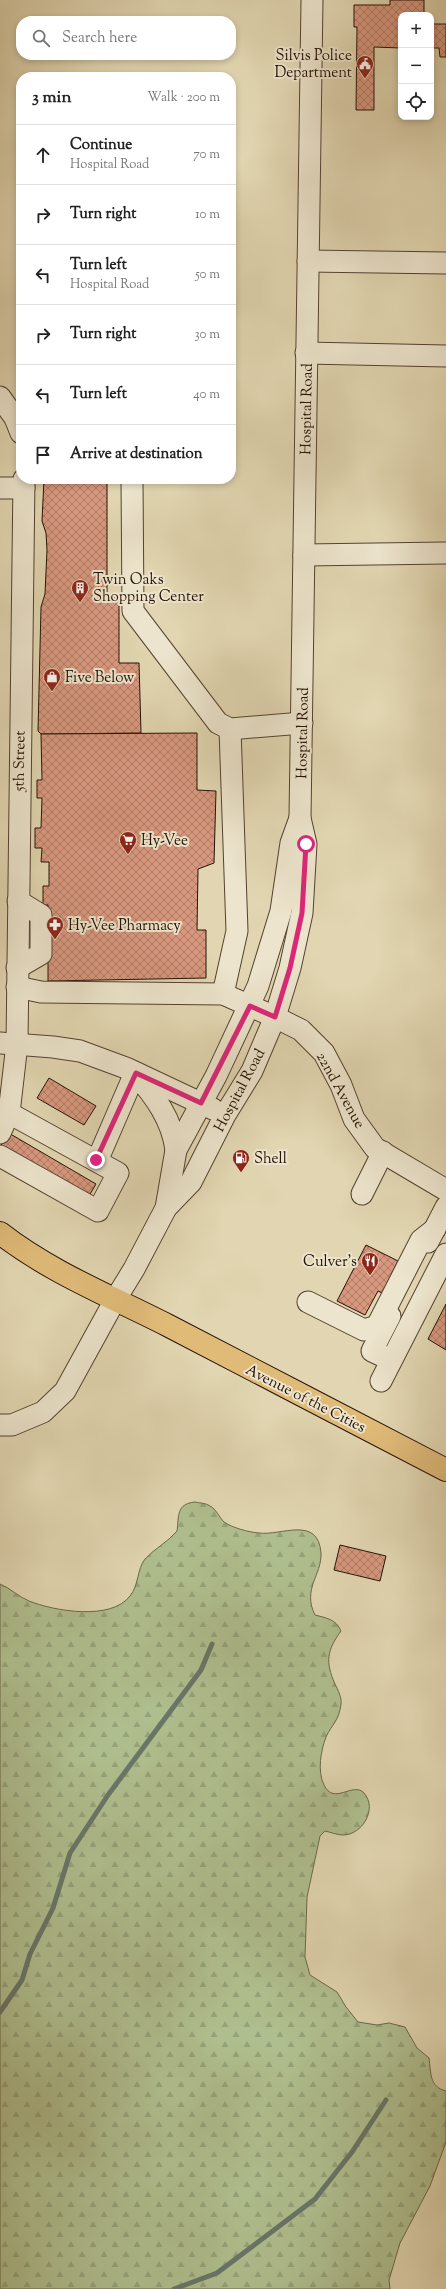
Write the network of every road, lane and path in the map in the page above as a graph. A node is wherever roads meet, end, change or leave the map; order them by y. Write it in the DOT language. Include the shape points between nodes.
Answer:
graph roads {
  1 [pos="312,0"];
  2 [pos="308,261"];
  3 [pos="446,262"];
  4 [pos="306,353"];
  5 [pos="446,356"];
  6 [pos="0,396"];
  7 [pos="16,418"];
  8 [pos="19,484"];
  9 [pos="24,484"];
  10 [pos="132,484"];
  11 [pos="0,488"];
  12 [pos="446,553"];
  13 [pos="304,554"];
  14 [pos="302,723"];
  15 [pos="230,730"];
  16 [pos="300,818"];
  17 [pos="17,978"];
  18 [pos="223,994"];
  19 [pos="250,1006"];
  20 [pos="275,1017"];
  21 [pos="9,1043"];
  22 [pos="136,1073"];
  23 [pos="201,1103"];
  24 [pos="9,1113"];
  25 [pos="225,1115"];
  26 [pos="0,1133"];
  27 [pos="176,1150"];
  28 [pos="383,1152"];
  29 [pos="0,1156"];
  30 [pos="96,1160"];
  31 [pos="446,1190"];
  32 [pos="362,1194"];
  33 [pos="446,1207"];
  34 [pos="166,1208"];
  35 [pos="435,1229"];
  36 [pos="0,1233"];
  37 [pos="0,1244"];
  38 [pos="24,1252"];
  39 [pos="444,1262"];
  40 [pos="115,1300"];
  41 [pos="308,1302"];
  42 [pos="180,1332"];
  43 [pos="392,1360"];
  44 [pos="380,1382"];
  45 [pos="0,1426"];
  46 [pos="396,1444"];
  47 [pos="446,1470"];
  1 -- 2 [label="street, Hospital Road"];
  2 -- 3 [label="street"];
  2 -- 4 [label="street, Hospital Road"];
  4 -- 5 [label="street"];
  4 -- 13 [label="street, Hospital Road"];
  6 -- 7 [label="street"];
  8 -- 11 [label="street"];
  9 -- 17 [label="street, 5th Street"];
  10 -- 15 [label="street" via="133,611 218,723"];
  12 -- 13 [label="street"];
  13 -- 14 [label="street, Hospital Road"];
  14 -- 15 [label="street"];
  14 -- 16 [label="street, Hospital Road"];
  15 -- 18 [label="street" via="237,931"];
  16 -- 19 [label="street, Hospital Road" via="291,843 281,911"];
  16 -- 20 [label="street, Hospital Road" via="306,844 302,913 290,968"];
  17 -- 18 [label="street" via="40,992"];
  17 -- 21 [label="street, 5th Street"];
  18 -- 19 [label="street, 22nd Avenue"];
  19 -- 20 [label="street, 22nd Avenue"];
  19 -- 23 [label="street, Hospital Road"];
  20 -- 25 [label="street, Hospital Road" via="252,1072"];
  20 -- 28 [label="street, 22nd Avenue" via="301,1030 324,1053 354,1119 375,1148"];
  21 -- 22 [label="street" via="80,1051"];
  21 -- 24 [label="street, 5th Street"];
  22 -- 23 [label="street"];
  22 -- 27 [label="street" via="169,1120"];
  22 -- 30 [label="street"];
  23 -- 25 [label="street"];
  23 -- 27 [label="street, Hospital Road"];
  24 -- 26 [label="street, 5th Street"];
  24 -- 30 [label="street"];
  25 -- 34 [label="street, Hospital Road" via="191,1182"];
  27 -- 34 [label="street, Hospital Road"];
  28 -- 31 [label="street, 22nd Avenue"];
  28 -- 32 [label="street"];
  29 -- 30 [label="street" via="98,1211 118,1173"];
  33 -- 35 [label="street"];
  34 -- 40 [label="street, Hospital Road"];
  35 -- 41 [label="street" via="421,1240 377,1326 364,1330"];
  35 -- 43 [label="street" via="372,1351"];
  36 -- 38 [label="main road, Avenue of the Cities"];
  37 -- 38 [label="main road, Avenue of the Cities"];
  38 -- 40 [label="main road, Avenue of the Cities"];
  39 -- 43 [label="street"];
  40 -- 42 [label="main road, Avenue of the Cities"];
  40 -- 45 [label="street" via="69,1384 57,1400 43,1412 24,1421"];
  42 -- 46 [label="main road, Avenue of the Cities"];
  42 -- 47 [label="main road, Avenue of the Cities"];
  43 -- 44 [label="street"];
}
